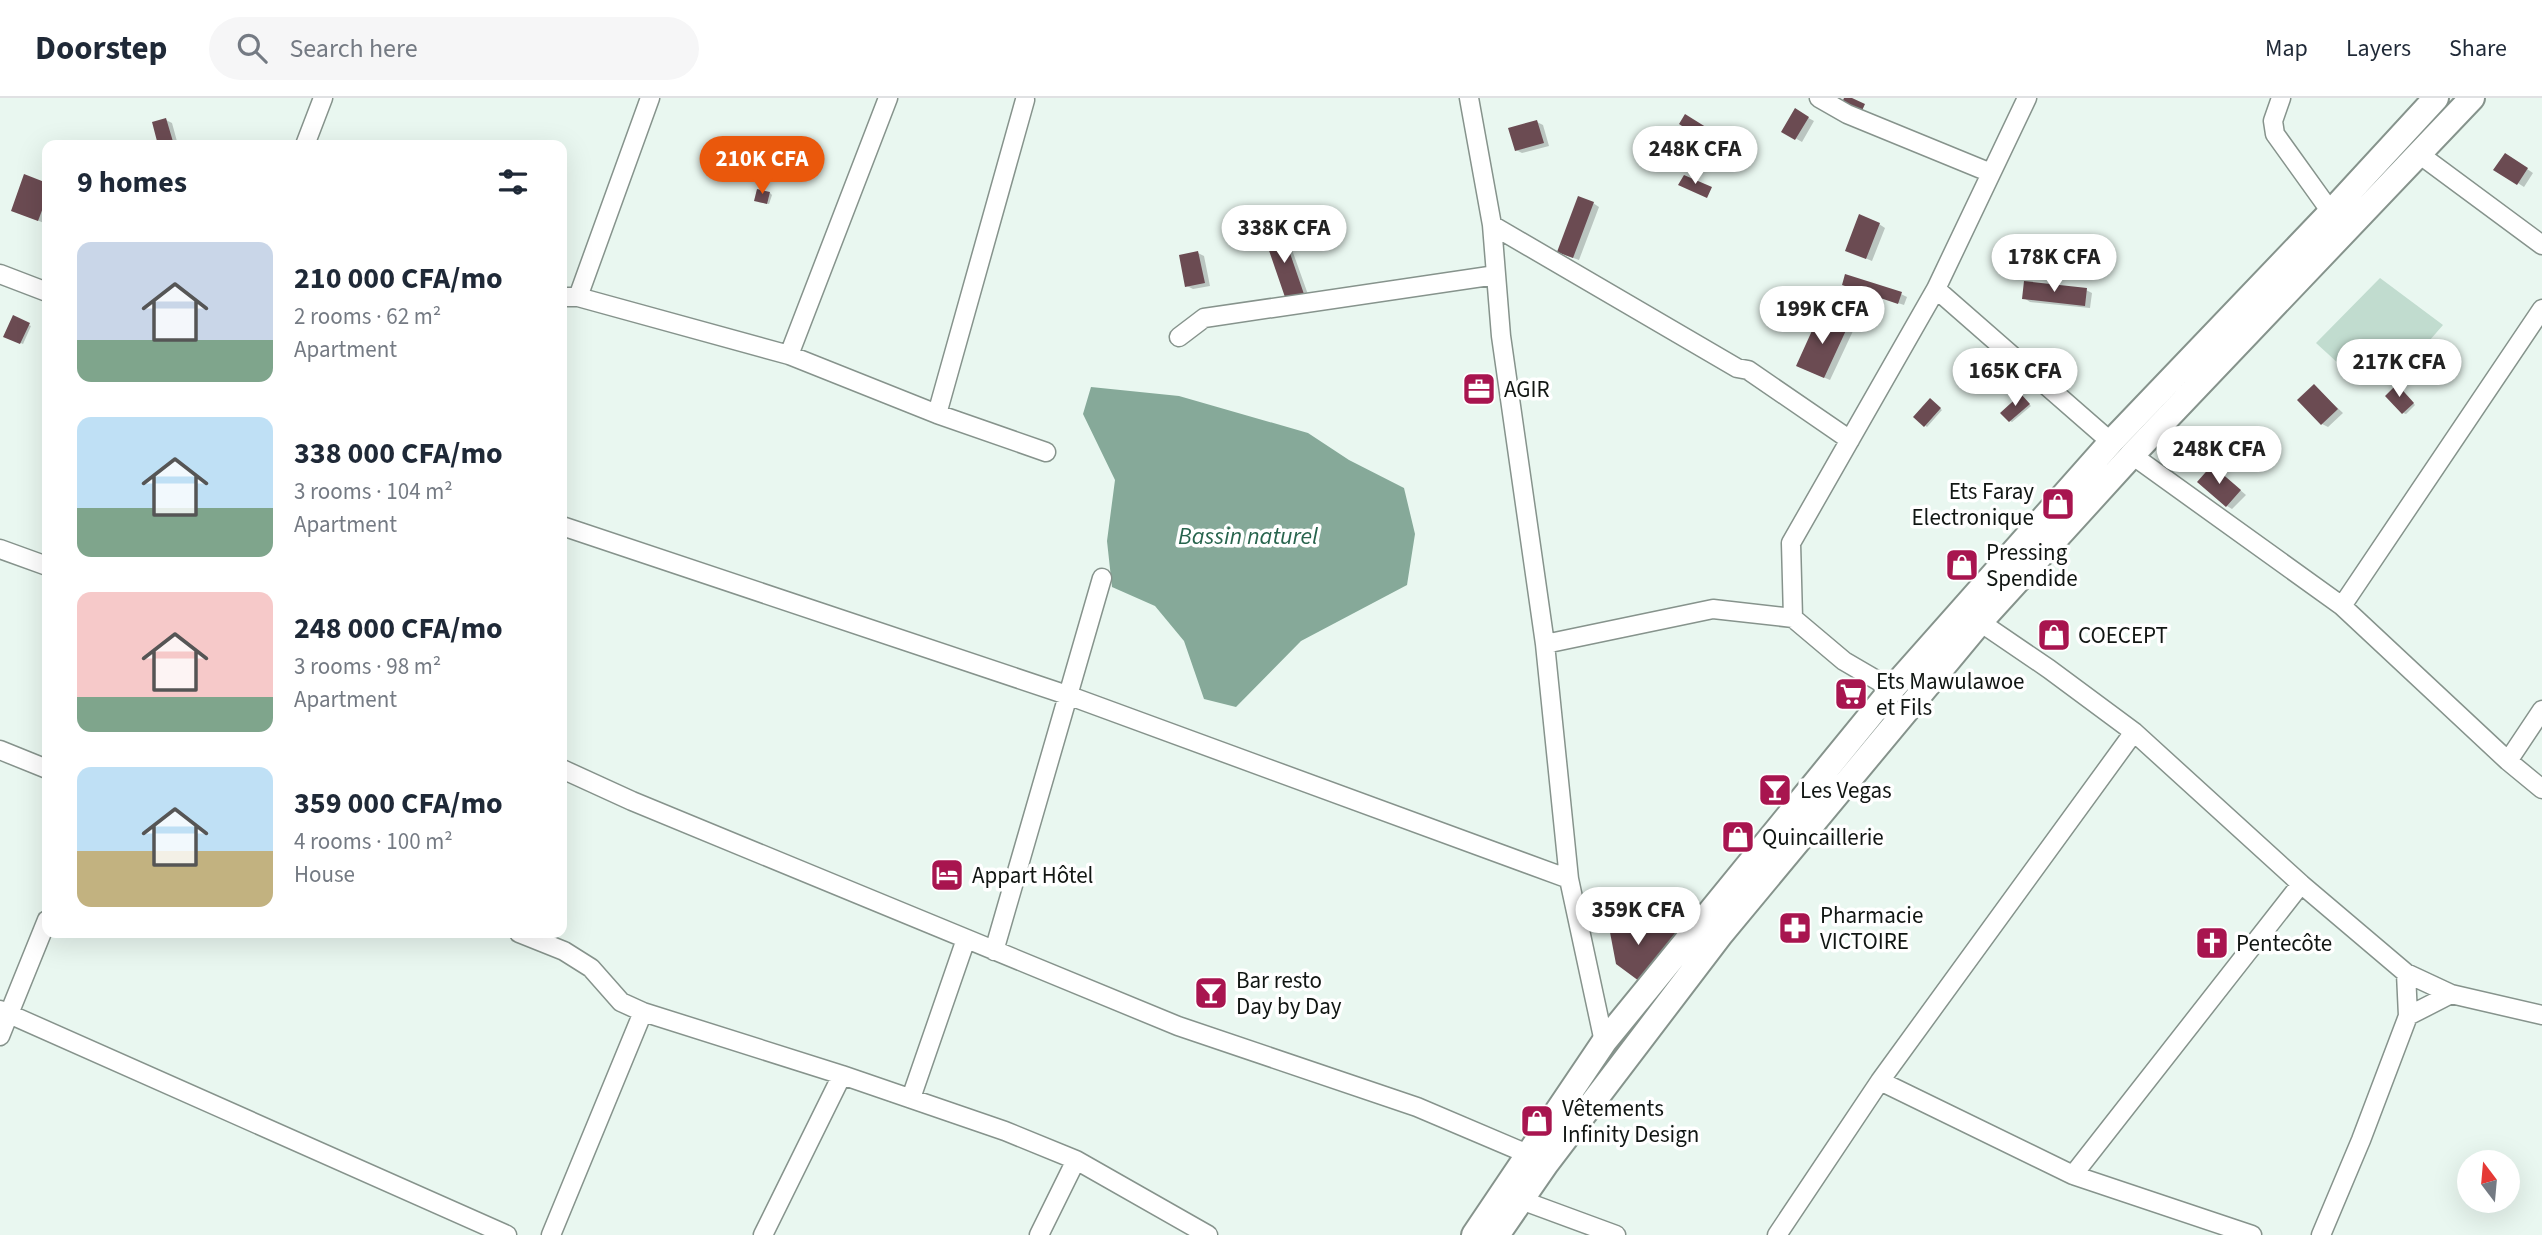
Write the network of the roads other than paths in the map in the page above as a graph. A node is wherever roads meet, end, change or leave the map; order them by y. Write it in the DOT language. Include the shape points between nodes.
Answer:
graph roads {
  1 [pos="323,98"];
  2 [pos="649,98"];
  3 [pos="888,98"];
  4 [pos="1469,98"];
  5 [pos="1819,98"];
  6 [pos="2027,98"];
  7 [pos="2281,98"];
  8 [pos="2436,98"];
  9 [pos="2472,98"];
  10 [pos="1026,99"];
  11 [pos="307,140"];
  12 [pos="2419,155"];
  13 [pos="1991,173"];
  14 [pos="2331,212"];
  15 [pos="1492,225"];
  16 [pos="2542,245"];
  17 [pos="0,274"];
  18 [pos="1496,275"];
  19 [pos="1936,289"];
  20 [pos="42,290"];
  21 [pos="570,297"];
  22 [pos="2542,309"];
  23 [pos="1179,337"];
  24 [pos="789,355"];
  25 [pos="937,414"];
  26 [pos="1850,440"];
  27 [pos="2122,448"];
  28 [pos="1046,452"];
  29 [pos="567,528"];
  30 [pos="0,549"];
  31 [pos="42,564"];
  32 [pos="1102,578"];
  33 [pos="2342,606"];
  34 [pos="1793,618"];
  35 [pos="1980,622"];
  36 [pos="1545,644"];
  37 [pos="1892,689"];
  38 [pos="1070,696"];
  39 [pos="2542,710"];
  40 [pos="2134,732"];
  41 [pos="0,750"];
  42 [pos="2508,761"];
  43 [pos="42,767"];
  44 [pos="567,771"];
  45 [pos="2542,789"];
  46 [pos="1569,879"];
  47 [pos="2301,884"];
  48 [pos="42,931"];
  49 [pos="532,938"];
  50 [pos="965,939"];
  51 [pos="994,951"];
  52 [pos="2406,973"];
  53 [pos="2451,994"];
  54 [pos="4,1012"];
  55 [pos="643,1012"];
  56 [pos="2542,1015"];
  57 [pos="2408,1016"];
  58 [pos="0,1036"];
  59 [pos="1604,1042"];
  60 [pos="842,1075"];
  61 [pos="1880,1081"];
  62 [pos="911,1098"];
  63 [pos="1537,1158"];
  64 [pos="1076,1160"];
  65 [pos="2073,1175"];
  66 [pos="1521,1200"];
  67 [pos="507,1235"];
  68 [pos="551,1235"];
  69 [pos="763,1235"];
  70 [pos="1039,1235"];
  71 [pos="1208,1235"];
  72 [pos="1474,1235"];
  73 [pos="1497,1235"];
  74 [pos="1616,1235"];
  75 [pos="1777,1235"];
  76 [pos="2252,1235"];
  77 [pos="2321,1235"];
  1 -- 11 [label="street"];
  2 -- 21 [label="street"];
  3 -- 24 [label="street"];
  4 -- 15 [label="street"];
  5 -- 13 [label="street"];
  6 -- 13 [label="street"];
  7 -- 14 [label="street" via="2273,121 2275,134"];
  8 -- 14 [label="main road"];
  9 -- 12 [label="main road"];
  10 -- 25 [label="street"];
  12 -- 16 [label="street"];
  12 -- 27 [label="main road"];
  13 -- 19 [label="street"];
  14 -- 27 [label="main road"];
  15 -- 18 [label="street"];
  15 -- 26 [label="street" via="1737,369 1748,370"];
  17 -- 20 [label="street"];
  18 -- 23 [label="street" via="1204,318"];
  18 -- 36 [label="street"];
  19 -- 26 [label="street"];
  19 -- 27 [label="street"];
  21 -- 24 [label="street"];
  22 -- 33 [label="street"];
  24 -- 25 [label="street"];
  25 -- 28 [label="street"];
  26 -- 34 [label="street" via="1791,542"];
  27 -- 33 [label="street"];
  27 -- 35 [label="main road"];
  27 -- 37 [label="main road"];
  29 -- 38 [label="street"];
  30 -- 31 [label="street"];
  32 -- 38 [label="street"];
  33 -- 42 [label="street"];
  34 -- 36 [label="street" via="1713,609"];
  34 -- 37 [label="street" via="1844,661"];
  35 -- 40 [label="street"];
  35 -- 63 [label="main road"];
  36 -- 46 [label="street"];
  37 -- 59 [label="main road"];
  38 -- 46 [label="street"];
  38 -- 51 [label="street"];
  39 -- 42 [label="street"];
  40 -- 47 [label="street"];
  40 -- 61 [label="street"];
  41 -- 43 [label="street"];
  42 -- 45 [label="street"];
  44 -- 50 [label="street"];
  46 -- 59 [label="street"];
  47 -- 52 [label="street"];
  47 -- 65 [label="street"];
  48 -- 54 [label="street"];
  49 -- 55 [label="street" via="564,950 591,968 621,1002"];
  50 -- 51 [label="street"];
  50 -- 62 [label="street"];
  51 -- 63 [label="street" via="1178,1026 1416,1107"];
  52 -- 53 [label="street"];
  52 -- 57 [label="street"];
  53 -- 56 [label="street"];
  53 -- 57 [label="street"];
  54 -- 58 [label="street"];
  54 -- 67 [label="street"];
  55 -- 60 [label="street"];
  55 -- 68 [label="street"];
  57 -- 77 [label="street"];
  59 -- 63 [label="main road"];
  60 -- 62 [label="street"];
  60 -- 69 [label="street"];
  61 -- 65 [label="street"];
  61 -- 75 [label="street"];
  62 -- 64 [label="street"];
  63 -- 66 [label="main road"];
  63 -- 72 [label="main road"];
  64 -- 70 [label="street"];
  64 -- 71 [label="street"];
  65 -- 76 [label="street"];
  66 -- 73 [label="main road"];
  66 -- 74 [label="street"];
}
